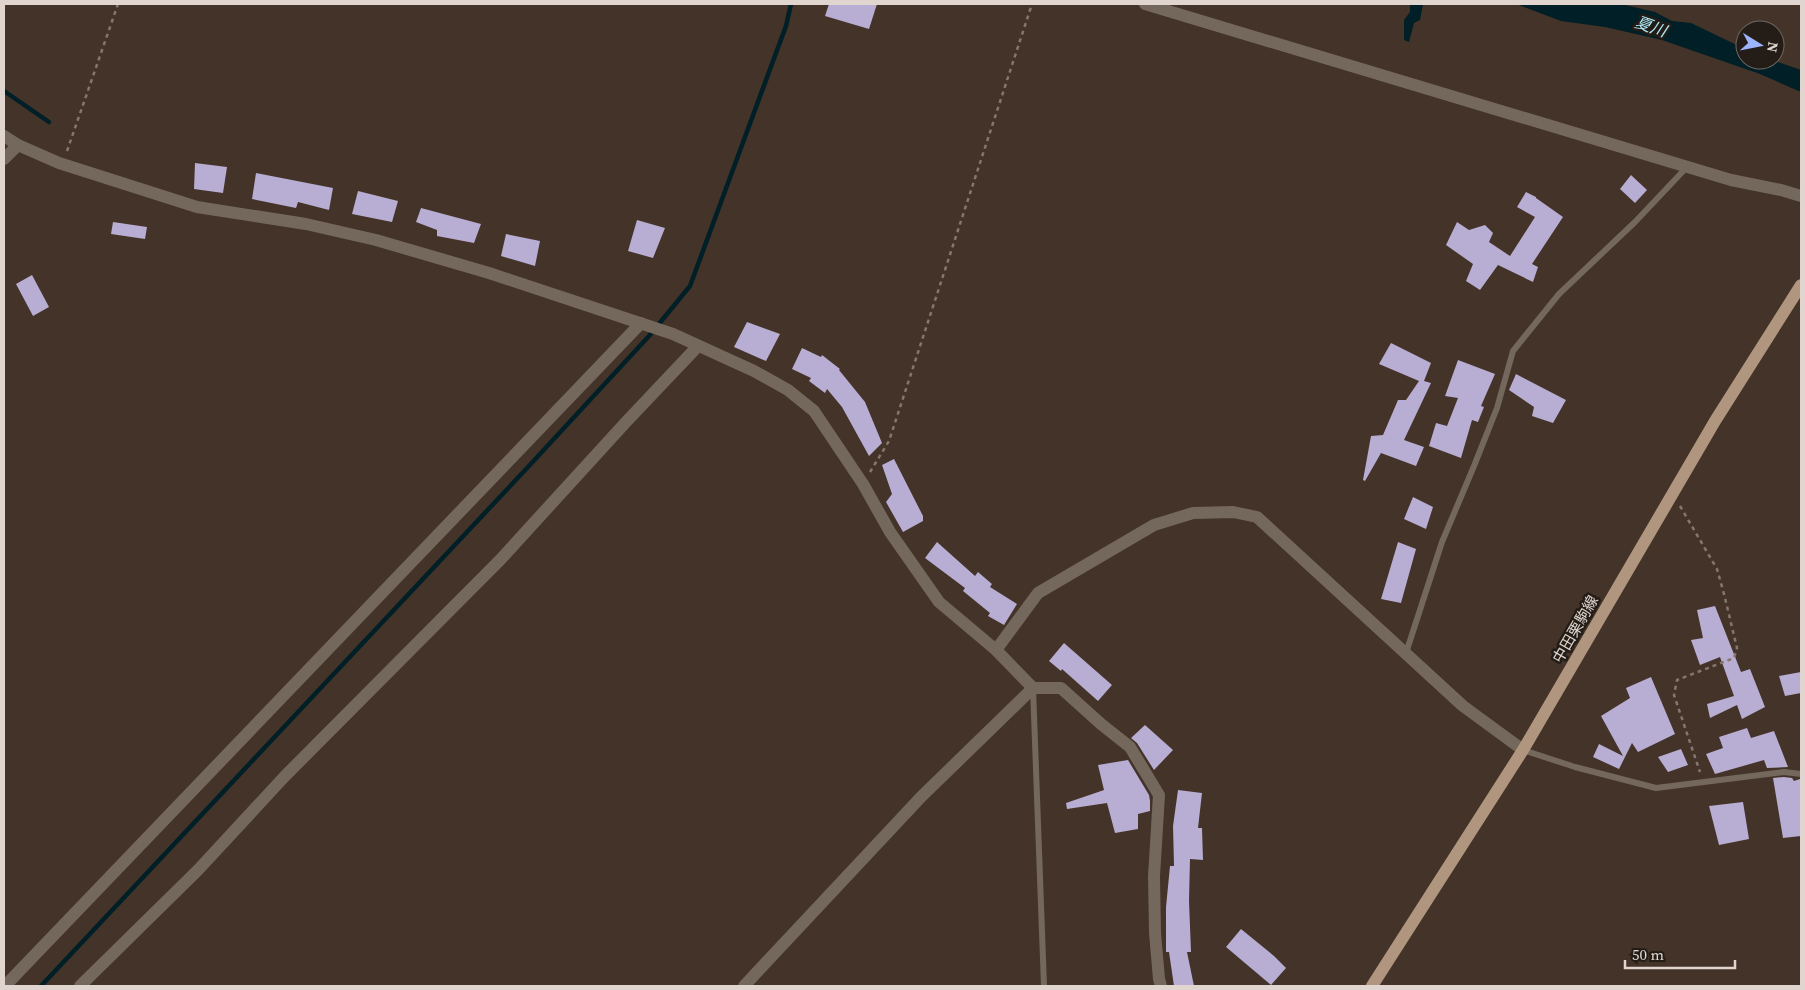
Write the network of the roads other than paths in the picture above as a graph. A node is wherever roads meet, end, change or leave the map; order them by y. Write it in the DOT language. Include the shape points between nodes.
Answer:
graph roads {
  1 [pos="1144,4"];
  2 [pos="4,136"];
  3 [pos="18,145"];
  4 [pos="4,159"];
  5 [pos="1687,167"];
  6 [pos="1801,196"];
  7 [pos="1801,285"];
  8 [pos="643,324"];
  9 [pos="698,346"];
  10 [pos="996,650"];
  11 [pos="1406,653"];
  12 [pos="1033,688"];
  13 [pos="1523,750"];
  14 [pos="1801,774"];
  15 [pos="5,986"];
  16 [pos="80,986"];
  17 [pos="744,986"];
  18 [pos="1044,986"];
  19 [pos="1161,986"];
  20 [pos="1372,986"];
  1 -- 5 [label="street"];
  2 -- 3 [label="street"];
  3 -- 4 [label="street"];
  3 -- 8 [label="street" via="62,164 197,207 306,224 376,240"];
  5 -- 6 [label="street"];
  5 -- 11 [label="lane" via="1559,294 1513,351 1497,408 1442,542"];
  7 -- 13 [label="main road, 中田栗駒線" via="1715,421"];
  8 -- 9 [label="street"];
  8 -- 15 [label="street"];
  9 -- 10 [label="street" via="788,390 814,411 863,484 890,532 939,602"];
  9 -- 16 [label="street" via="500,560 306,755 198,870"];
  10 -- 11 [label="street" via="1038,593 1154,525 1193,513 1233,512 1257,517"];
  10 -- 12 [label="street"];
  11 -- 13 [label="street" via="1463,706"];
  12 -- 17 [label="street" via="921,797"];
  12 -- 18 [label="lane"];
  12 -- 19 [label="street" via="1061,688 1130,747 1159,795 1154,876 1155,933"];
  13 -- 14 [label="lane" via="1656,788 1784,772"];
  13 -- 20 [label="main road, 中田栗駒線"];
}
